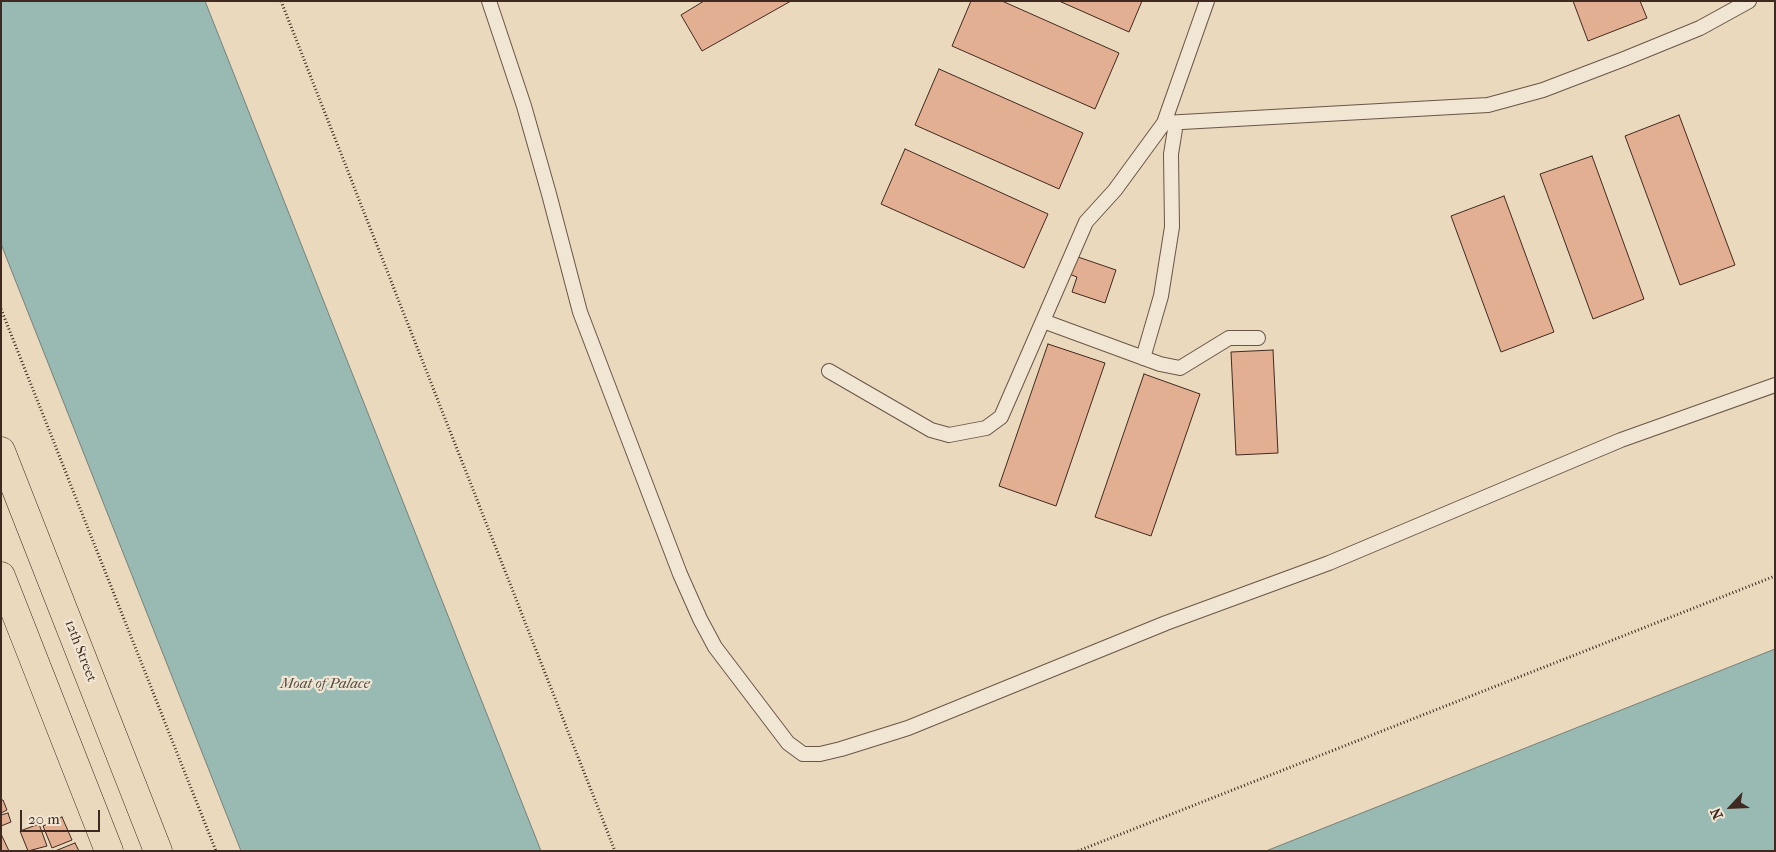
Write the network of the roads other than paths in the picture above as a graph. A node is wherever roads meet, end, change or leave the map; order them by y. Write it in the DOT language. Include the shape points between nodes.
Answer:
graph roads {
  1 [pos="489,1"];
  2 [pos="1207,1"];
  3 [pos="1749,1"];
  4 [pos="1170,123"];
  5 [pos="1043,321"];
  6 [pos="1258,338"];
  7 [pos="1143,358"];
  8 [pos="829,371"];
  9 [pos="1775,385"];
  10 [pos="1,451"];
  11 [pos="1,576"];
  12 [pos="109,851"];
  13 [pos="158,851"];
  1 -- 9 [label="lane" via="550,194 580,312 680,574 715,647 788,743 803,754 841,749 908,728 1166,623 1329,563 1621,440"];
  2 -- 4 [label="lane"];
  3 -- 4 [label="lane" via="1700,28 1624,59 1543,90 1488,105"];
  4 -- 5 [label="lane" via="1086,222"];
  4 -- 7 [label="lane" via="1172,227 1161,296"];
  5 -- 7 [label="lane"];
  5 -- 8 [label="lane" via="1001,417 986,428 949,435 931,430"];
  6 -- 7 [label="lane" via="1229,338 1180,368"];
  10 -- 13 [label="main road, 12th Street"];
  11 -- 12 [label="main road"];
}
